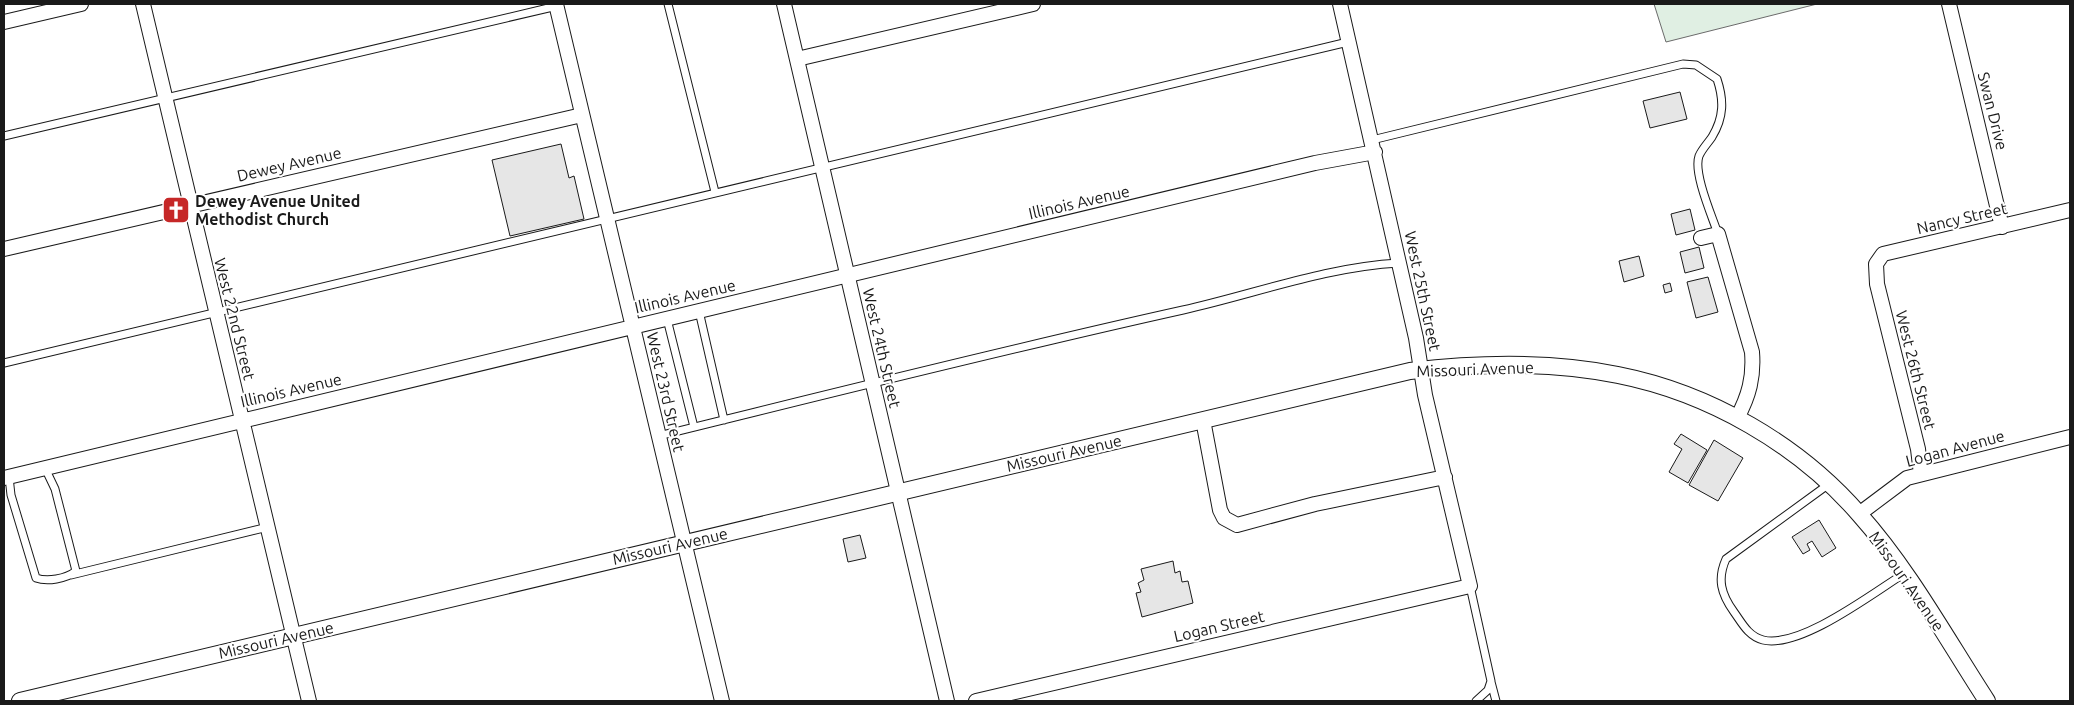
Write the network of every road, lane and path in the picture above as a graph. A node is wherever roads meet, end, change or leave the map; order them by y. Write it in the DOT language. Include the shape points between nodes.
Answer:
graph roads {
  1 [pos="81,4"];
  2 [pos="143,4"];
  3 [pos="668,4"];
  4 [pos="784,4"];
  5 [pos="1033,4"];
  6 [pos="1340,4"];
  7 [pos="1949,4"];
  8 [pos="556,5"];
  9 [pos="4,22"];
  10 [pos="1348,42"];
  11 [pos="797,59"];
  12 [pos="165,98"];
  13 [pos="582,115"];
  14 [pos="4,136"];
  15 [pos="1373,146"];
  16 [pos="822,166"];
  17 [pos="715,192"];
  18 [pos="190,205"];
  19 [pos="2070,210"];
  20 [pos="606,218"];
  21 [pos="2002,227"];
  22 [pos="1718,234"];
  23 [pos="1701,238"];
  24 [pos="4,249"];
  25 [pos="1400,263"];
  26 [pos="1875,274"];
  27 [pos="847,276"];
  28 [pos="699,311"];
  29 [pos="216,313"];
  30 [pos="667,319"];
  31 [pos="632,327"];
  32 [pos="4,363"];
  33 [pos="1421,370"];
  34 [pos="873,384"];
  35 [pos="1737,418"];
  36 [pos="242,420"];
  37 [pos="724,420"];
  38 [pos="1203,420"];
  39 [pos="694,427"];
  40 [pos="658,436"];
  41 [pos="2070,437"];
  42 [pos="45,468"];
  43 [pos="1921,474"];
  44 [pos="6,477"];
  45 [pos="1444,477"];
  46 [pos="1829,484"];
  47 [pos="898,492"];
  48 [pos="1859,514"];
  49 [pos="268,527"];
  50 [pos="684,543"];
  51 [pos="1905,573"];
  52 [pos="71,575"];
  53 [pos="1470,586"];
  54 [pos="294,635"];
  55 [pos="1491,681"];
  56 [pos="20,701"];
  57 [pos="309,701"];
  58 [pos="722,701"];
  59 [pos="947,701"];
  60 [pos="976,701"];
  61 [pos="1476,701"];
  62 [pos="1496,701"];
  63 [pos="1986,701"];
  1 -- 9 [label="street"];
  2 -- 12 [label="street, West 22nd Street"];
  3 -- 17 [label="lane"];
  4 -- 11 [label="street, West 24th Street"];
  5 -- 11 [label="street"];
  6 -- 10 [label="street, West 25th Street"];
  7 -- 21 [label="street, Swan Drive"];
  8 -- 12 [label="lane"];
  8 -- 13 [label="street, West 23rd Street"];
  10 -- 15 [label="street, West 25th Street"];
  10 -- 16 [label="lane"];
  11 -- 16 [label="street, West 24th Street"];
  12 -- 14 [label="lane"];
  12 -- 18 [label="street, West 22nd Street"];
  13 -- 18 [label="street, Dewey Avenue"];
  13 -- 20 [label="street, West 23rd Street"];
  15 -- 22 [label="lane" via="1684,64 1696,65 1717,78 1723,106 1720,122 1699,156 1703,187"];
  15 -- 25 [label="street, West 25th Street"];
  15 -- 27 [label="street, Illinois Avenue" via="1315,163"];
  16 -- 17 [label="lane"];
  16 -- 27 [label="street, West 24th Street"];
  17 -- 20 [label="lane"];
  18 -- 24 [label="street, Dewey Avenue"];
  18 -- 29 [label="street, West 22nd Street"];
  19 -- 21 [label="street, Nancy Street"];
  20 -- 29 [label="lane"];
  20 -- 31 [label="street, West 23rd Street"];
  21 -- 26 [label="street, Nancy Street" via="1884,254 1876,264"];
  22 -- 23 [label="street"];
  22 -- 35 [label="street" via="1752,352 1750,387"];
  25 -- 33 [label="street, West 25th Street"];
  25 -- 34 [label="lane" via="1363,265"];
  26 -- 43 [label="street, West 26th Street" via="1918,449"];
  27 -- 28 [label="street, Illinois Avenue"];
  27 -- 34 [label="street, West 24th Street"];
  28 -- 30 [label="street, Illinois Avenue"];
  28 -- 37 [label="lane"];
  29 -- 32 [label="lane"];
  29 -- 36 [label="street, West 22nd Street"];
  30 -- 31 [label="street, Illinois Avenue"];
  30 -- 39 [label="lane"];
  31 -- 36 [label="street, Illinois Avenue"];
  31 -- 40 [label="street, West 23rd Street"];
  33 -- 35 [label="street, Missouri Avenue" via="1528,366 1618,375 1694,398"];
  33 -- 38 [label="street, Missouri Avenue"];
  33 -- 45 [label="street, West 25th Street"];
  34 -- 37 [label="lane"];
  34 -- 47 [label="street, West 24th Street"];
  35 -- 46 [label="street, Missouri Avenue" via="1803,461"];
  36 -- 42 [label="street, Illinois Avenue"];
  36 -- 49 [label="street, West 22nd Street"];
  37 -- 39 [label="lane"];
  38 -- 45 [label="street" via="1220,510 1224,518 1237,525 1315,504"];
  38 -- 47 [label="street, Missouri Avenue"];
  39 -- 40 [label="lane"];
  40 -- 50 [label="street, West 23rd Street"];
  41 -- 43 [label="street, Logan Avenue"];
  42 -- 44 [label="street, Illinois Avenue"];
  42 -- 52 [label="lane" via="55,489 76,571"];
  43 -- 48 [label="street, Logan Avenue" via="1907,478"];
  44 -- 52 [label="lane" via="36,578 43,581"];
  45 -- 53 [label="street, West 25th Street"];
  46 -- 48 [label="street, Missouri Avenue"];
  46 -- 51 [label="lane" via="1726,559 1720,572 1720,585 1728,604 1748,632 1775,641 1796,637 1818,628"];
  47 -- 50 [label="street, Missouri Avenue"];
  47 -- 59 [label="street, West 24th Street"];
  48 -- 51 [label="street, Missouri Avenue"];
  49 -- 52 [label="lane"];
  49 -- 54 [label="street, West 22nd Street"];
  50 -- 54 [label="street, Missouri Avenue"];
  50 -- 58 [label="street, West 23rd Street"];
  51 -- 63 [label="street, Missouri Avenue"];
  53 -- 55 [label="lane"];
  53 -- 60 [label="street, Logan Street"];
  54 -- 56 [label="street, Missouri Avenue"];
  54 -- 57 [label="street, West 22nd Street"];
  55 -- 61 [label="lane" via="1488,690"];
  55 -- 62 [label="lane"];
}
